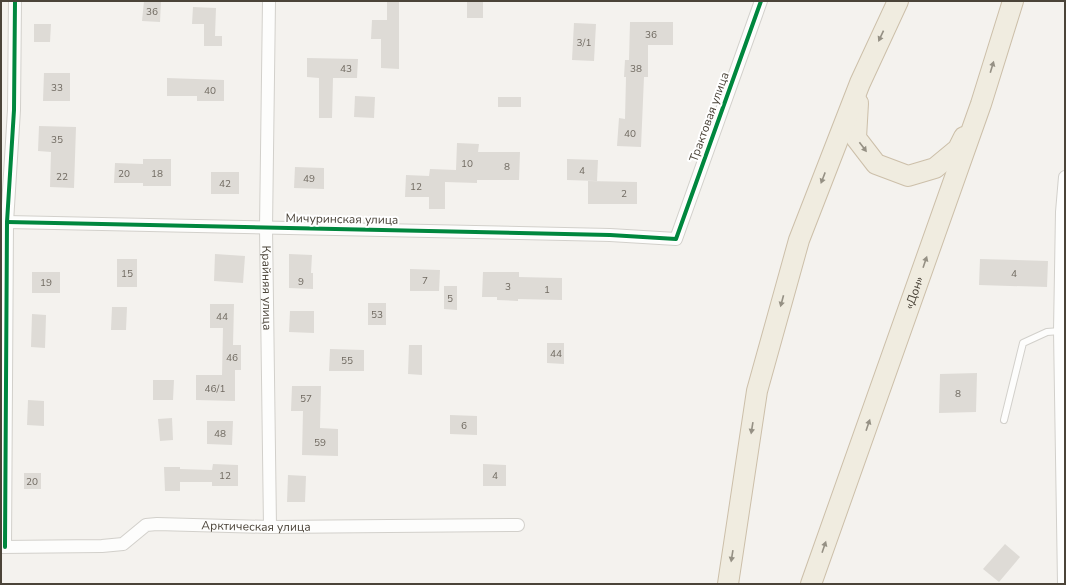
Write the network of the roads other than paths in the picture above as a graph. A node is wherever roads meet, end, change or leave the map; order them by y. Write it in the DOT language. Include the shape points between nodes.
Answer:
graph roads {
  1 [pos="15,1"];
  2 [pos="269,1"];
  3 [pos="761,1"];
  4 [pos="898,1"];
  5 [pos="1013,1"];
  6 [pos="860,83"];
  7 [pos="981,104"];
  8 [pos="1065,177"];
  9 [pos="1063,212"];
  10 [pos="7,222"];
  11 [pos="266,228"];
  12 [pos="676,239"];
  13 [pos="1060,331"];
  14 [pos="1004,420"];
  15 [pos="518,525"];
  16 [pos="270,526"];
  17 [pos="3,547"];
  18 [pos="728,584"];
  19 [pos="811,584"];
  20 [pos="1064,584"];
  1 -- 10 [label="street" via="14,110"];
  2 -- 11 [label="street, Крайняя улица"];
  3 -- 12 [label="street, Трактовая улица"];
  4 -- 6 [label="highway, one-way"];
  7 -- 5 [label="highway, «Дон», one-way"];
  6 -- 7 [label="highway, one-way" via="856,138 876,164 908,176 935,168 958,149"];
  6 -- 18 [label="highway, one-way" via="799,240 757,391"];
  19 -- 7 [label="highway, «Дон», one-way"];
  8 -- 9 [label="street"];
  9 -- 13 [label="street"];
  10 -- 11 [label="street, Мичуринская улица"];
  10 -- 17 [label="street"];
  11 -- 12 [label="street, Мичуринская улица" via="610,235"];
  11 -- 16 [label="street, Крайняя улица"];
  13 -- 14 [label="lane" via="1047,332 1023,343"];
  13 -- 20 [label="street"];
  15 -- 16 [label="street, Арктическая улица"];
  16 -- 17 [label="street, Арктическая улица" via="157,524 146,525 122,544"];
}
